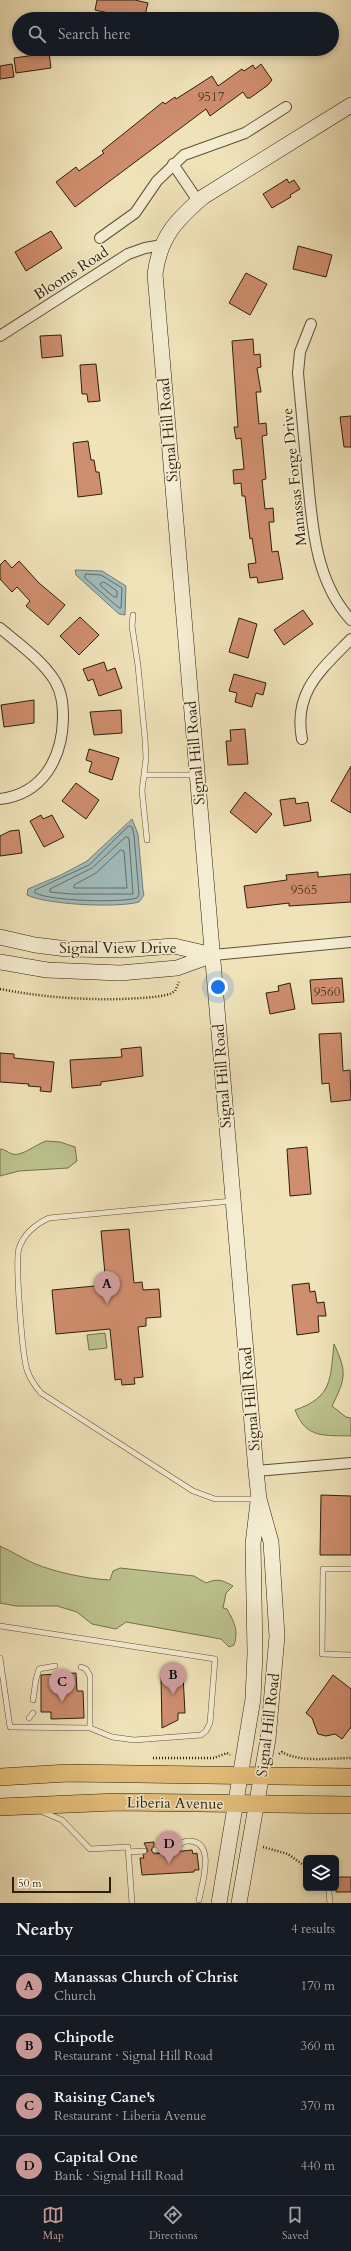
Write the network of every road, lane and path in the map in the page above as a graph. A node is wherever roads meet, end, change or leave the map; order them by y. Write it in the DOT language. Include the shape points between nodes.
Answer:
graph roads {
  1 [pos="351,105"];
  2 [pos="286,106"];
  3 [pos="173,164"];
  4 [pos="198,201"];
  5 [pos="100,238"];
  6 [pos="162,245"];
  7 [pos="312,324"];
  8 [pos="0,336"];
  9 [pos="133,615"];
  10 [pos="351,620"];
  11 [pos="0,628"];
  12 [pos="351,640"];
  13 [pos="302,739"];
  14 [pos="144,775"];
  15 [pos="197,775"];
  16 [pos="0,798"];
  17 [pos="147,840"];
  18 [pos="0,937"];
  19 [pos="351,942"];
  20 [pos="213,955"];
  21 [pos="0,962"];
  22 [pos="179,982"];
  23 [pos="0,989"];
  24 [pos="232,1201"];
  25 [pos="351,1463"];
  26 [pos="256,1471"];
  27 [pos="259,1499"];
  28 [pos="351,1569"];
  29 [pos="0,1626"];
  30 [pos="351,1655"];
  31 [pos="0,1658"];
  32 [pos="55,1666"];
  33 [pos="81,1667"];
  34 [pos="1,1673"];
  35 [pos="33,1700"];
  36 [pos="33,1714"];
  37 [pos="28,1718"];
  38 [pos="90,1728"];
  39 [pos="282,1752"];
  40 [pos="351,1758"];
  41 [pos="241,1776"];
  42 [pos="262,1776"];
  43 [pos="0,1777"];
  44 [pos="351,1777"];
  45 [pos="236,1803"];
  46 [pos="256,1804"];
  47 [pos="25,1805"];
  48 [pos="351,1805"];
  49 [pos="0,1807"];
  50 [pos="258,1846"];
  51 [pos="155,1850"];
  52 [pos="144,1851"];
  53 [pos="128,1852"];
  54 [pos="303,1865"];
  55 [pos="330,1892"];
  56 [pos="199,1900"];
  57 [pos="132,1903"];
  58 [pos="219,1903"];
  59 [pos="239,1903"];
  60 [pos="330,1903"];
  1 -- 4 [label="main road, Signal Hill Road"];
  2 -- 3 [label="street" via="245,133 191,151"];
  3 -- 4 [label="street"];
  3 -- 5 [label="street" via="157,180 135,213"];
  4 -- 6 [label="main road, Signal Hill Road" via="169,230"];
  6 -- 8 [label="street, Blooms Road" via="128,254"];
  6 -- 15 [label="main road, Signal Hill Road" via="155,283"];
  7 -- 10 [label="street, Manassas Forge Drive" via="300,352 298,373 313,533 326,578"];
  9 -- 14 [label="lane" via="132,626 145,739"];
  11 -- 16 [label="street" via="45,667 58,688 63,707 61,744 48,773 39,783 23,793"];
  12 -- 13 [label="street" via="318,673 301,703 299,715"];
  14 -- 15 [label="lane"];
  14 -- 17 [label="lane" via="142,791"];
  15 -- 20 [label="main road, Signal Hill Road"];
  18 -- 20 [label="main road, Signal View Drive" via="67,949 121,950 174,946"];
  19 -- 20 [label="street"];
  20 -- 21 [label="main road, Signal View Drive" via="177,968 120,973 54,970"];
  20 -- 24 [label="main road, Signal Hill Road"];
  22 -- 23 [label="path" via="174,991 167,995 119,999 56,998"];
  24 -- 26 [label="main road, Signal Hill Road"];
  24 -- 27 [label="lane" via="49,1218 32,1228 23,1239 17,1259 24,1352 32,1382 41,1393 192,1491 215,1499"];
  25 -- 26 [label="street"];
  26 -- 27 [label="main road, Signal Hill Road"];
  27 -- 41 [label="main road, Signal Hill Road" via="253,1544 254,1682"];
  27 -- 42 [label="main road, Signal Hill Road" via="271,1542 277,1636 272,1710"];
  28 -- 30 [label="lane" via="323,1569 322,1654"];
  29 -- 38 [label="lane" via="215,1659 210,1723 201,1735 134,1740 112,1737"];
  31 -- 34 [label="lane"];
  32 -- 35 [label="lane" via="39,1669"];
  33 -- 38 [label="lane" via="86,1669 90,1676"];
  34 -- 38 [label="lane" via="10,1727"];
  36 -- 37 [label="lane"];
  39 -- 40 [label="path" via="297,1758"];
  41 -- 42 [label="highway, Liberia Avenue"];
  41 -- 43 [label="highway, Liberia Avenue" via="68,1773"];
  41 -- 45 [label="main road, Signal Hill Road"];
  42 -- 44 [label="highway, Liberia Avenue"];
  42 -- 46 [label="main road, Signal Hill Road"];
  45 -- 46 [label="highway, Liberia Avenue"];
  45 -- 47 [label="highway, Liberia Avenue" via="116,1802"];
  45 -- 58 [label="main road, Signal Hill Road"];
  46 -- 48 [label="highway, Liberia Avenue"];
  46 -- 59 [label="main road, Signal Hill Road"];
  47 -- 49 [label="highway, Liberia Avenue"];
  47 -- 53 [label="lane" via="58,1817 90,1849 128,1847"];
  50 -- 54 [label="path" via="288,1854"];
  51 -- 56 [label="lane" via="174,1848 186,1841 201,1847 206,1859"];
  52 -- 53 [label="lane"];
  53 -- 57 [label="lane"];
  55 -- 60 [label="lane"];
}
